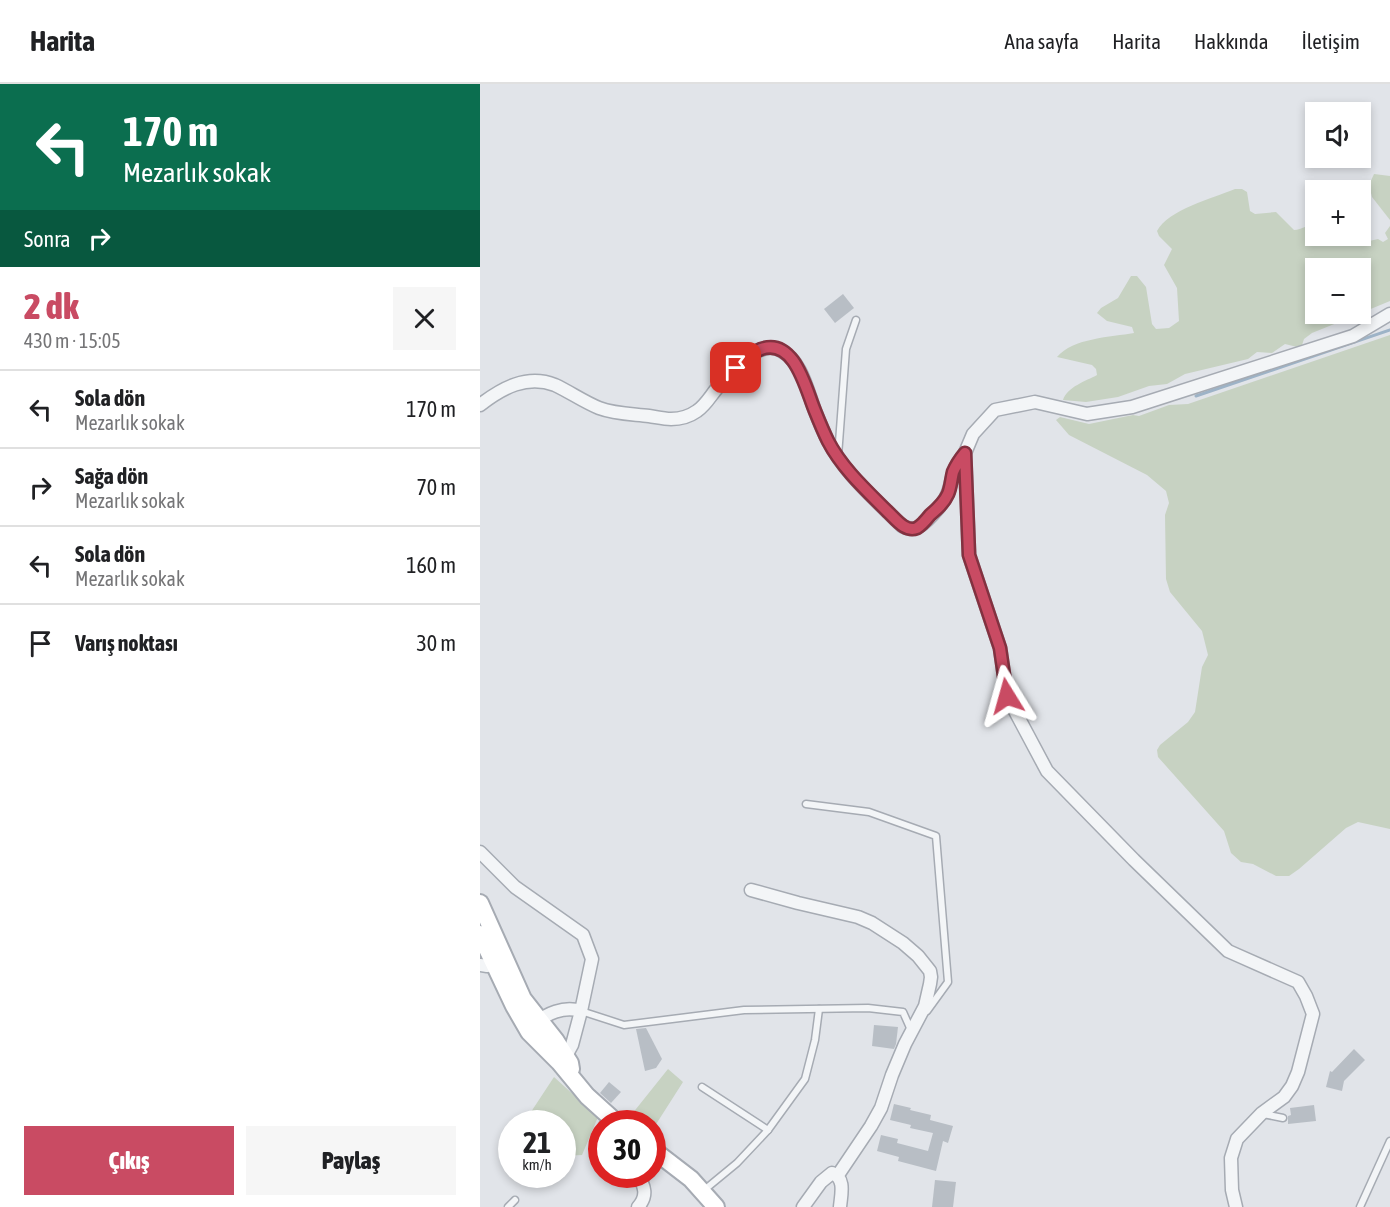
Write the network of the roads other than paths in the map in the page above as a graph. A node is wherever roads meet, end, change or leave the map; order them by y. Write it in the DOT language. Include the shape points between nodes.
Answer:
graph roads {
  1 [pos="1390,315"];
  2 [pos="856,320"];
  3 [pos="480,405"];
  4 [pos="965,453"];
  5 [pos="838,457"];
  6 [pos="806,804"];
  7 [pos="480,852"];
  8 [pos="751,890"];
  9 [pos="480,903"];
  10 [pos="480,934"];
  11 [pos="494,964"];
  12 [pos="819,1009"];
  13 [pos="581,1011"];
  14 [pos="534,1026"];
  15 [pos="912,1032"];
  16 [pos="562,1059"];
  17 [pos="702,1087"];
  18 [pos="602,1110"];
  19 [pos="1262,1113"];
  20 [pos="1283,1118"];
  21 [pos="768,1130"];
  22 [pos="1390,1141"];
  23 [pos="666,1159"];
  24 [pos="838,1175"];
  25 [pos="645,1188"];
  26 [pos="702,1192"];
  27 [pos="515,1200"];
  28 [pos="508,1207"];
  29 [pos="638,1207"];
  30 [pos="716,1207"];
  31 [pos="803,1207"];
  32 [pos="840,1207"];
  33 [pos="1236,1207"];
  34 [pos="1360,1207"];
  1 -- 4 [label="street" via="1353,336 1132,407 1087,414 1035,402 995,410 973,434"];
  2 -- 5 [label="lane" via="846,349"];
  3 -- 5 [label="street" via="507,387 537,381 554,385 602,409 671,419 686,417 697,411 749,356 769,347 788,355 803,376"];
  4 -- 5 [label="street" via="941,504 914,529 902,526"];
  4 -- 19 [label="street" via="969,555 1000,648 1007,696 1047,771 1228,951 1298,982 1306,996 1313,1014 1298,1072 1284,1097"];
  6 -- 15 [label="lane" via="869,812 936,836 948,982"];
  7 -- 13 [label="street" via="515,887 583,935 592,959"];
  8 -- 15 [label="street" via="858,917 918,956 931,977 925,1006"];
  9 -- 11 [label="street"];
  10 -- 11 [label="street"];
  11 -- 14 [label="street" via="514,1006"];
  12 -- 13 [label="lane" via="744,1010 624,1025"];
  12 -- 15 [label="lane" via="903,1012"];
  12 -- 21 [label="lane" via="805,1079"];
  13 -- 14 [label="street" via="560,1010"];
  13 -- 16 [label="street" via="572,1045"];
  14 -- 16 [label="street"];
  15 -- 24 [label="street" via="881,1108"];
  16 -- 18 [label="street" via="572,1078"];
  17 -- 21 [label="lane"];
  19 -- 20 [label="lane"];
  19 -- 33 [label="street" via="1237,1139 1231,1158"];
  21 -- 26 [label="lane"];
  22 -- 34 [label="lane"];
  23 -- 26 [label="street"];
  24 -- 31 [label="street" via="825,1177"];
  24 -- 32 [label="street"];
  25 -- 29 [label="street"];
  26 -- 30 [label="street"];
  27 -- 28 [label="lane"];
}
